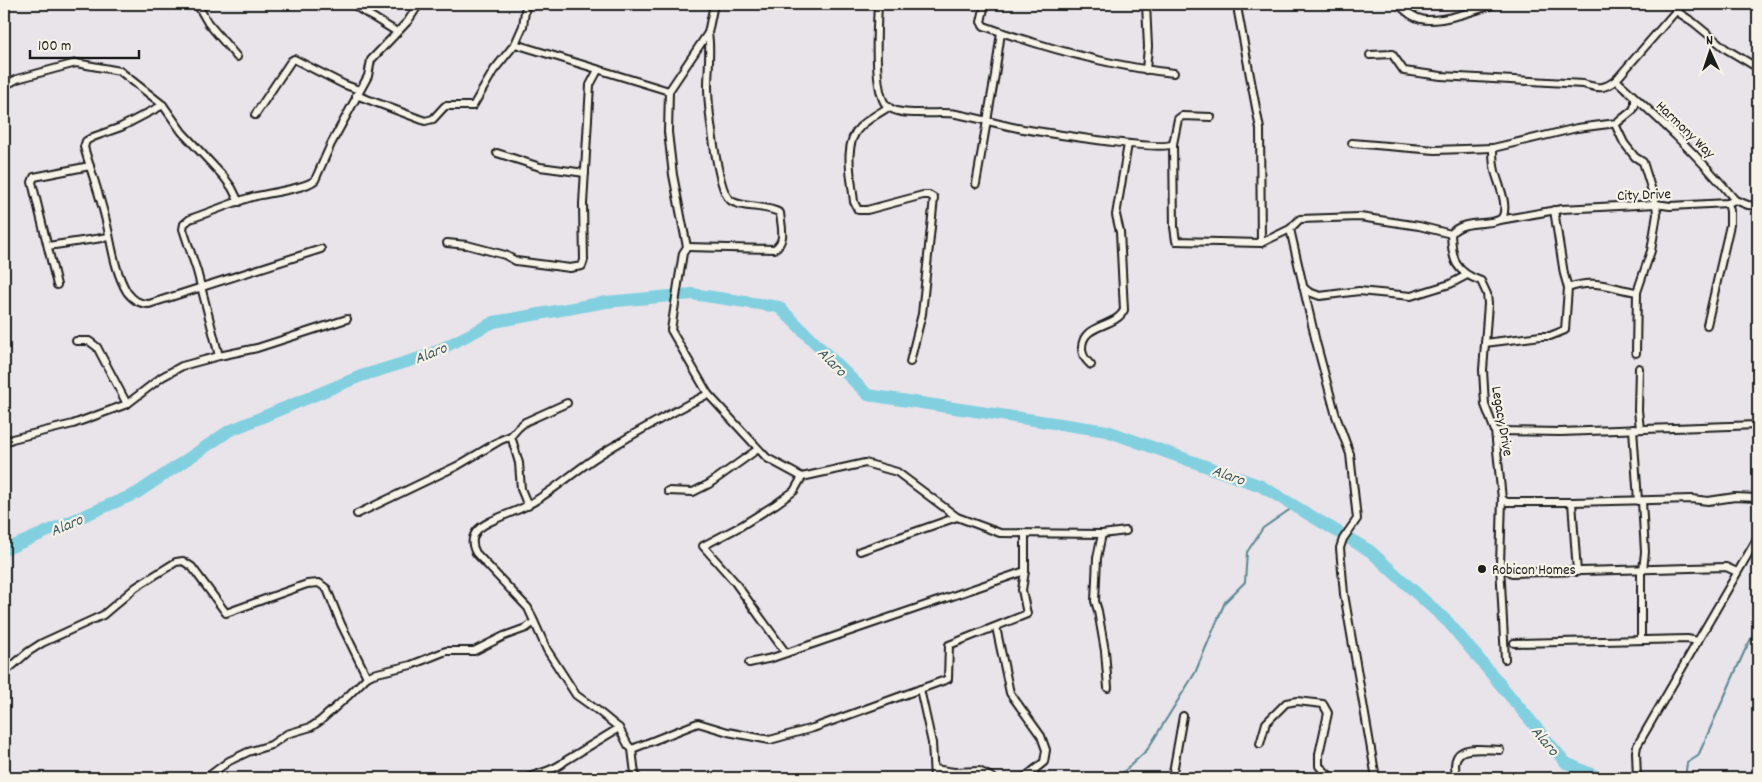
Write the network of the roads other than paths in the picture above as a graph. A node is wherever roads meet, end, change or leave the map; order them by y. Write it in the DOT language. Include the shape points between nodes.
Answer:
graph roads {
  1 [pos="197,4"];
  2 [pos="419,4"];
  3 [pos="526,4"];
  4 [pos="714,4"];
  5 [pos="878,4"];
  6 [pos="985,4"];
  7 [pos="1146,4"];
  8 [pos="1238,4"];
  9 [pos="1398,4"];
  10 [pos="1494,4"];
  11 [pos="1680,4"];
  12 [pos="358,8"];
  13 [pos="1676,11"];
  14 [pos="397,32"];
  15 [pos="1001,32"];
  16 [pos="708,33"];
  17 [pos="516,44"];
  18 [pos="1370,55"];
  19 [pos="238,57"];
  20 [pos="1758,68"];
  21 [pos="598,70"];
  22 [pos="1146,70"];
  23 [pos="1174,73"];
  24 [pos="1616,80"];
  25 [pos="4,86"];
  26 [pos="670,91"];
  27 [pos="358,92"];
  28 [pos="1635,99"];
  29 [pos="163,106"];
  30 [pos="889,107"];
  31 [pos="255,115"];
  32 [pos="1211,117"];
  33 [pos="986,122"];
  34 [pos="1615,124"];
  35 [pos="1352,143"];
  36 [pos="1128,144"];
  37 [pos="1173,144"];
  38 [pos="1493,148"];
  39 [pos="497,153"];
  40 [pos="90,166"];
  41 [pos="585,173"];
  42 [pos="976,184"];
  43 [pos="1735,200"];
  44 [pos="239,202"];
  45 [pos="1728,203"];
  46 [pos="1656,204"];
  47 [pos="1758,206"];
  48 [pos="1554,210"];
  49 [pos="1500,220"];
  50 [pos="1290,229"];
  51 [pos="1451,234"];
  52 [pos="109,237"];
  53 [pos="1261,243"];
  54 [pos="447,244"];
  55 [pos="48,246"];
  56 [pos="687,246"];
  57 [pos="321,249"];
  58 [pos="1467,275"];
  59 [pos="57,285"];
  60 [pos="1302,286"];
  61 [pos="200,287"];
  62 [pos="1568,288"];
  63 [pos="1637,292"];
  64 [pos="347,319"];
  65 [pos="1707,325"];
  66 [pos="76,341"];
  67 [pos="1485,343"];
  68 [pos="1636,353"];
  69 [pos="219,356"];
  70 [pos="910,362"];
  71 [pos="1092,365"];
  72 [pos="1639,368"];
  73 [pos="708,394"];
  74 [pos="567,403"];
  75 [pos="127,404"];
  76 [pos="1758,425"];
  77 [pos="1637,429"];
  78 [pos="1495,431"];
  79 [pos="512,436"];
  80 [pos="4,443"];
  81 [pos="758,449"];
  82 [pos="802,477"];
  83 [pos="668,491"];
  84 [pos="1758,498"];
  85 [pos="1502,499"];
  86 [pos="1640,501"];
  87 [pos="1572,502"];
  88 [pos="528,506"];
  89 [pos="357,514"];
  90 [pos="958,517"];
  91 [pos="1126,531"];
  92 [pos="1025,534"];
  93 [pos="1102,534"];
  94 [pos="1758,537"];
  95 [pos="860,551"];
  96 [pos="1500,564"];
  97 [pos="1642,570"];
  98 [pos="1025,571"];
  99 [pos="1577,572"];
  100 [pos="1737,572"];
  101 [pos="534,622"];
  102 [pos="996,627"];
  103 [pos="1641,640"];
  104 [pos="1698,641"];
  105 [pos="1514,643"];
  106 [pos="786,652"];
  107 [pos="1505,658"];
  108 [pos="748,663"];
  109 [pos="4,673"];
  110 [pos="367,677"];
  111 [pos="1108,688"];
  112 [pos="920,689"];
  113 [pos="1183,716"];
  114 [pos="619,728"];
  115 [pos="1260,744"];
  116 [pos="632,750"];
  117 [pos="1500,750"];
  118 [pos="934,769"];
  119 [pos="206,778"];
  120 [pos="527,778"];
  121 [pos="637,778"];
  122 [pos="934,778"];
  123 [pos="993,778"];
  124 [pos="1024,778"];
  125 [pos="1172,778"];
  126 [pos="1332,778"];
  127 [pos="1376,778"];
  128 [pos="1457,778"];
  129 [pos="1637,778"];
  1 -- 19 [label="street" via="208,23"];
  2 -- 14 [label="street"];
  3 -- 17 [label="street"];
  4 -- 16 [label="street"];
  5 -- 30 [label="street" via="880,86"];
  6 -- 15 [label="street" via="984,26"];
  7 -- 22 [label="street"];
  8 -- 53 [label="street" via="1260,129"];
  9 -- 10 [label="street" via="1414,17 1426,20 1476,11"];
  11 -- 13 [label="street"];
  12 -- 14 [label="street"];
  13 -- 20 [label="street" via="1726,49"];
  13 -- 24 [label="street"];
  14 -- 27 [label="street" via="371,60 368,76"];
  15 -- 22 [label="street" via="1044,46"];
  15 -- 33 [label="street"];
  16 -- 26 [label="street"];
  16 -- 56 [label="street" via="711,120 724,192 733,202 780,212 782,241 774,249"];
  17 -- 21 [label="street"];
  17 -- 27 [label="street" via="494,70 473,106 445,106 433,119 425,121"];
  18 -- 24 [label="street" via="1392,54 1404,71 1441,76 1561,82 1601,88"];
  21 -- 26 [label="street"];
  21 -- 41 [label="street" via="590,85"];
  22 -- 23 [label="street"];
  24 -- 28 [label="street, Harmony Way"];
  25 -- 29 [label="street" via="45,70 76,63 90,64 120,71"];
  26 -- 56 [label="street" via="668,132"];
  27 -- 31 [label="street" via="294,59"];
  27 -- 44 [label="street" via="312,183"];
  28 -- 34 [label="street" via="1633,110"];
  28 -- 43 [label="street, Harmony Way" via="1691,150"];
  29 -- 40 [label="street" via="86,141 84,147"];
  29 -- 44 [label="street" via="228,182"];
  30 -- 33 [label="street" via="910,113 956,114"];
  30 -- 70 [label="street" via="861,125 851,140 849,150 854,202 858,210 923,195 934,198 922,314"];
  32 -- 37 [label="street" via="1179,117"];
  33 -- 36 [label="street"];
  33 -- 42 [label="street"];
  34 -- 38 [label="street" via="1577,128"];
  34 -- 46 [label="street" via="1634,157 1643,162"];
  35 -- 38 [label="street" via="1436,150"];
  36 -- 37 [label="street"];
  36 -- 71 [label="street" via="1116,215 1120,232 1124,310 1119,317 1084,337 1082,350 1086,361"];
  37 -- 53 [label="street" via="1176,241"];
  38 -- 49 [label="street" via="1504,207"];
  39 -- 41 [label="street" via="540,167"];
  40 -- 52 [label="street"];
  40 -- 55 [label="street" via="34,177 32,182"];
  41 -- 54 [label="street" via="582,266 570,268 516,261 467,245"];
  43 -- 45 [label="street, City Drive"];
  43 -- 47 [label="street"];
  44 -- 61 [label="street" via="184,224"];
  45 -- 46 [label="street, City Drive"];
  45 -- 65 [label="street" via="1730,225"];
  46 -- 48 [label="street, City Drive"];
  46 -- 63 [label="street" via="1651,251"];
  48 -- 49 [label="street, City Drive"];
  48 -- 62 [label="street"];
  49 -- 51 [label="street, City Drive" via="1465,225"];
  50 -- 51 [label="street" via="1300,220 1360,217"];
  50 -- 53 [label="street"];
  50 -- 60 [label="street"];
  51 -- 58 [label="street, Legacy Drive" via="1452,253"];
  52 -- 55 [label="street"];
  52 -- 61 [label="street" via="120,275 135,301 149,304"];
  55 -- 59 [label="street"];
  56 -- 73 [label="street" via="671,330"];
  57 -- 61 [label="street"];
  58 -- 60 [label="street" via="1411,296 1359,291 1320,296"];
  58 -- 67 [label="street, Legacy Drive" via="1481,281 1487,294"];
  60 -- 127 [label="street" via="1336,416 1350,454 1357,519 1340,548 1344,594"];
  61 -- 69 [label="street"];
  62 -- 63 [label="street" via="1593,283"];
  62 -- 67 [label="street" via="1565,330 1550,336"];
  63 -- 68 [label="street"];
  64 -- 69 [label="street" via="257,348"];
  66 -- 75 [label="street" via="89,341 96,347"];
  67 -- 78 [label="street, Legacy Drive" via="1485,405"];
  69 -- 75 [label="street" via="182,366"];
  72 -- 77 [label="street"];
  73 -- 81 [label="street"];
  73 -- 88 [label="street" via="630,436"];
  74 -- 79 [label="street" via="525,422"];
  75 -- 80 [label="street" via="73,424"];
  76 -- 77 [label="street"];
  77 -- 78 [label="street"];
  77 -- 86 [label="street"];
  78 -- 85 [label="street, Legacy Drive"];
  79 -- 88 [label="street" via="521,489"];
  79 -- 89 [label="street"];
  81 -- 82 [label="street" via="767,458"];
  81 -- 83 [label="street" via="693,492"];
  82 -- 90 [label="street" via="865,462 898,472"];
  82 -- 106 [label="street" via="794,491 776,504 703,546 734,581"];
  84 -- 86 [label="street"];
  85 -- 87 [label="street" via="1507,502"];
  85 -- 96 [label="street, Legacy Drive"];
  86 -- 87 [label="street"];
  86 -- 97 [label="street" via="1645,552"];
  87 -- 99 [label="street"];
  88 -- 101 [label="street" via="476,530 473,547 528,608"];
  90 -- 92 [label="street" via="1000,533"];
  90 -- 95 [label="street"];
  91 -- 93 [label="street"];
  92 -- 93 [label="street"];
  92 -- 98 [label="street"];
  93 -- 111 [label="street" via="1095,601 1106,651"];
  94 -- 100 [label="street"];
  96 -- 99 [label="street" via="1512,573"];
  96 -- 107 [label="street, Legacy Drive"];
  97 -- 99 [label="street"];
  97 -- 100 [label="street" via="1726,567"];
  97 -- 103 [label="street"];
  98 -- 102 [label="street" via="1022,590 1027,614"];
  98 -- 106 [label="street"];
  100 -- 104 [label="street"];
  101 -- 110 [label="street" via="474,651 446,651"];
  101 -- 114 [label="street" via="547,650 576,695"];
  102 -- 112 [label="street" via="949,645 948,679"];
  102 -- 124 [label="street" via="1010,693 1041,736 1046,750 1044,762"];
  103 -- 104 [label="street"];
  103 -- 105 [label="street"];
  104 -- 129 [label="street" via="1638,746"];
  106 -- 108 [label="street"];
  109 -- 110 [label="street" via="42,643 102,615 136,588 176,562 183,561 192,567 226,613 307,584 322,585 327,589"];
  110 -- 119 [label="street" via="311,727 287,734 272,745 229,761"];
  112 -- 116 [label="street" via="770,740 698,723"];
  112 -- 118 [label="street" via="932,743"];
  113 -- 125 [label="street"];
  114 -- 116 [label="street"];
  114 -- 120 [label="street" via="559,766"];
  115 -- 126 [label="street" via="1266,723 1286,703 1323,704 1328,713 1319,766"];
  116 -- 121 [label="street"];
  117 -- 128 [label="street" via="1459,752 1455,764"];
  118 -- 122 [label="street"];
  118 -- 123 [label="street" via="979,771"];
}
